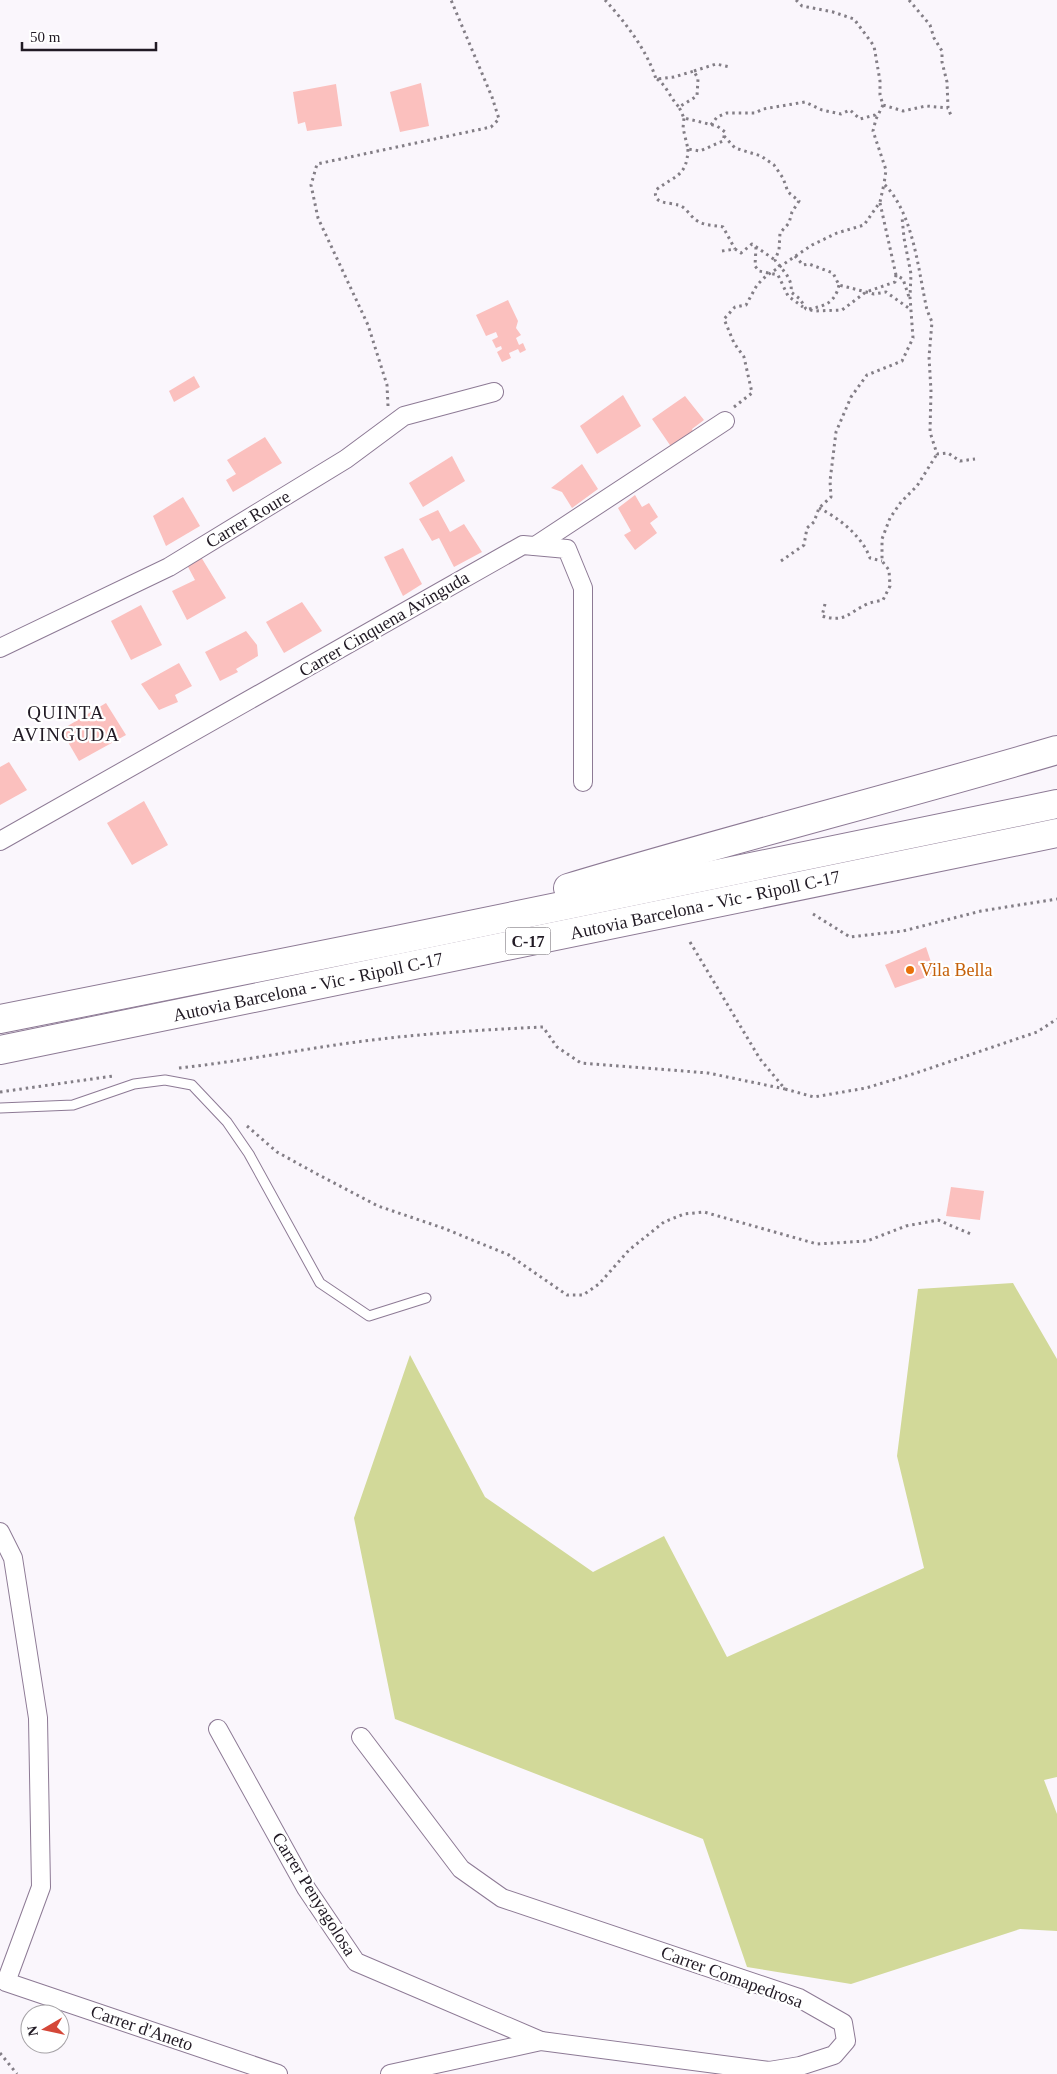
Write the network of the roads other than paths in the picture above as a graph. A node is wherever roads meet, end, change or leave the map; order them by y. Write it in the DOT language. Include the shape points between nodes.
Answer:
graph roads {
  1 [pos="494,392"];
  2 [pos="725,421"];
  3 [pos="535,546"];
  4 [pos="0,648"];
  5 [pos="1057,750"];
  6 [pos="583,782"];
  7 [pos="1057,804"];
  8 [pos="1057,833"];
  9 [pos="0,841"];
  10 [pos="396,940"];
  11 [pos="0,1019"];
  12 [pos="0,1050"];
  13 [pos="0,1108"];
  14 [pos="426,1298"];
  15 [pos="0,1532"];
  16 [pos="218,1729"];
  17 [pos="361,1737"];
  18 [pos="3,1978"];
  19 [pos="541,2042"];
  20 [pos="278,2074"];
  21 [pos="390,2074"];
  1 -- 4 [label="street, Carrer Roure" via="404,416 346,459 169,567"];
  2 -- 3 [label="street"];
  3 -- 6 [label="street, Carrer Cinquena Avinguda" via="568,550 583,588"];
  3 -- 9 [label="street, Carrer Cinquena Avinguda" via="523,544"];
  5 -- 10 [label="highway" via="640,866"];
  7 -- 10 [label="highway, Autovia Barcelona - Vic - Ripoll C-17 / C-17"];
  8 -- 12 [label="highway, Autovia Barcelona - Vic - Ripoll C-17 / C-17"];
  10 -- 11 [label="highway, Autovia Barcelona - Vic - Ripoll C-17 / C-17"];
  13 -- 14 [label="lane" via="73,1105 134,1084 165,1080 192,1085 227,1122 249,1154 320,1283 369,1316"];
  15 -- 18 [label="street" via="13,1558 38,1718 41,1887"];
  16 -- 19 [label="street, Carrer Penyagolosa" via="306,1888 356,1962"];
  17 -- 19 [label="street, Carrer Comapedrosa" via="461,1868 502,1898 799,1998 843,2023 846,2041 834,2055 800,2066 769,2070"];
  18 -- 20 [label="street, Carrer d'Aneto"];
  19 -- 21 [label="street, Carrer Comapedrosa"];
}
